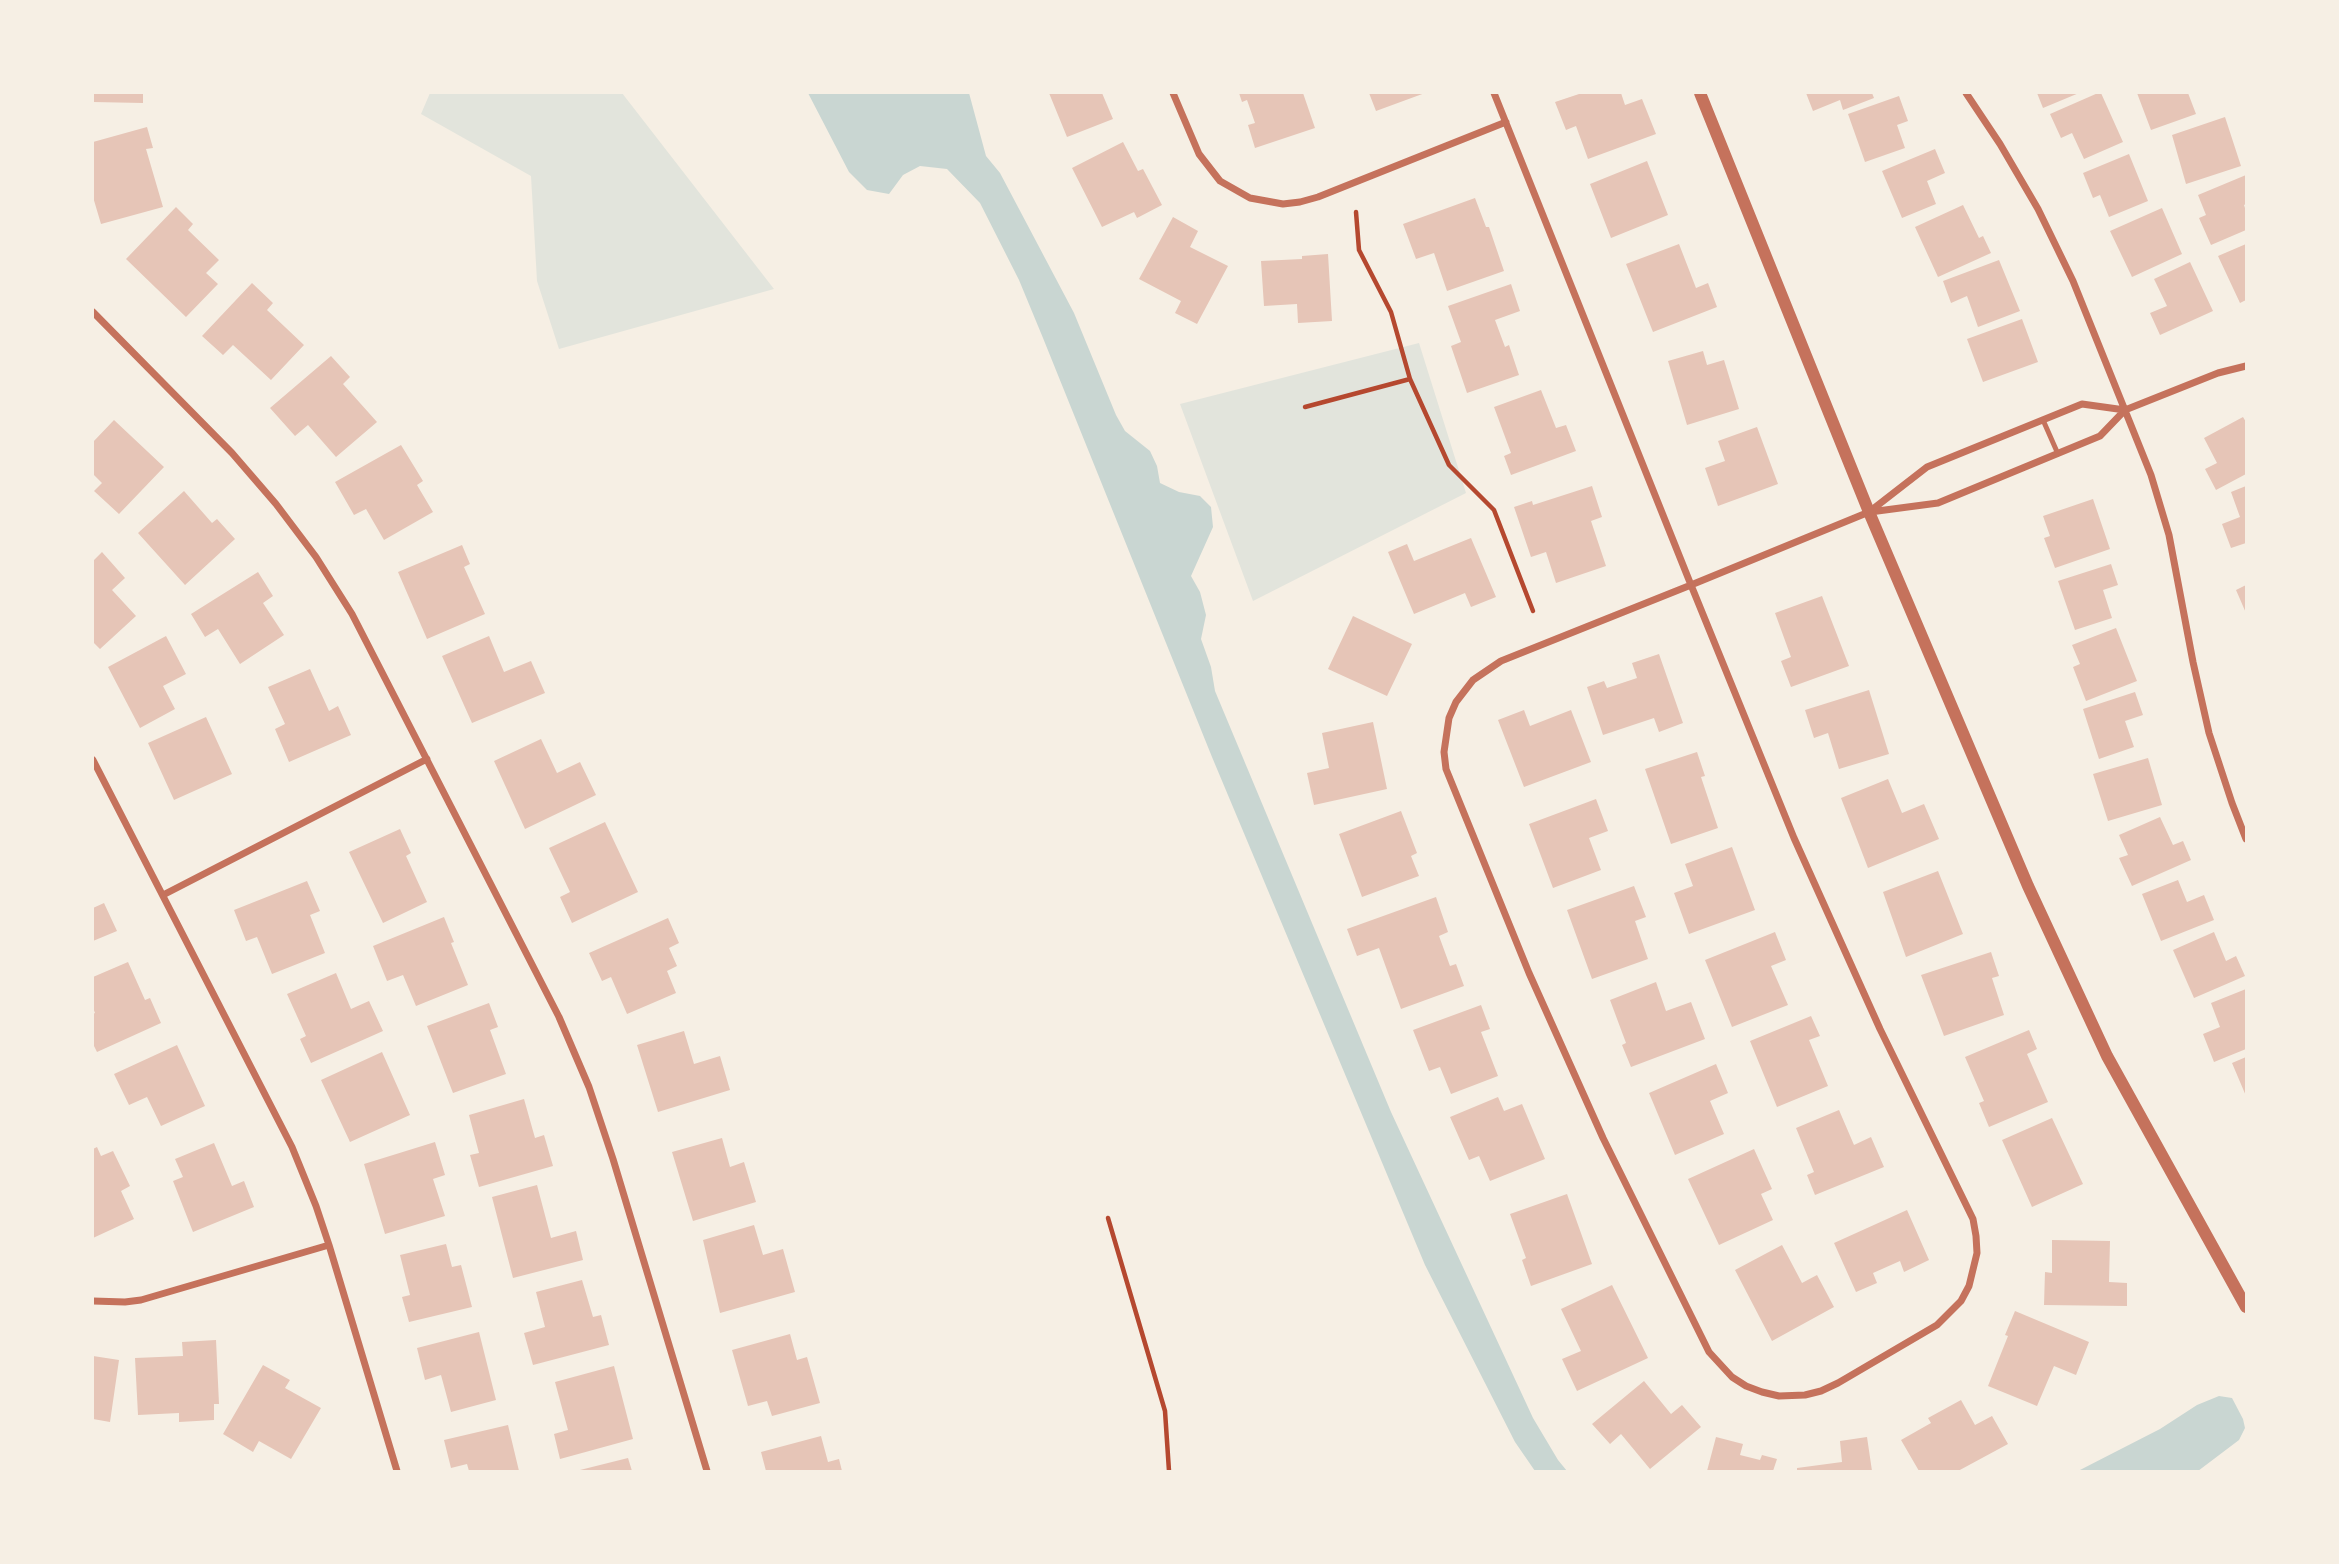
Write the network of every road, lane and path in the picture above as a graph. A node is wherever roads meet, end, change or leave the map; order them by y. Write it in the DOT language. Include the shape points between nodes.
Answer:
graph roads {
  1 [pos="1173,93"];
  2 [pos="1494,93"];
  3 [pos="1700,93"];
  4 [pos="1966,93"];
  5 [pos="1506,122"];
  6 [pos="1356,212"];
  7 [pos="93,312"];
  8 [pos="2246,366"];
  9 [pos="1410,379"];
  10 [pos="1305,407"];
  11 [pos="2124,410"];
  12 [pos="2043,420"];
  13 [pos="2058,454"];
  14 [pos="1870,512"];
  15 [pos="1691,584"];
  16 [pos="1533,611"];
  17 [pos="427,759"];
  18 [pos="93,760"];
  19 [pos="2246,839"];
  20 [pos="163,895"];
  21 [pos="1108,1218"];
  22 [pos="329,1245"];
  23 [pos="93,1300"];
  24 [pos="2246,1307"];
  25 [pos="397,1471"];
  26 [pos="707,1471"];
  27 [pos="1169,1471"];
  1 -- 5 [label="street" via="1199,155 1220,181 1250,198 1283,204 1318,197"];
  2 -- 5 [label="street"];
  3 -- 14 [label="street"];
  4 -- 11 [label="street" via="2038,209 2073,281"];
  5 -- 15 [label="street"];
  6 -- 9 [label="path" via="1359,250 1391,312"];
  7 -- 17 [label="street" via="240,461 311,549 352,614"];
  8 -- 11 [label="street"];
  9 -- 10 [label="path"];
  9 -- 16 [label="path" via="1449,465 1494,510"];
  11 -- 12 [label="street" via="2082,404"];
  11 -- 13 [label="street" via="2100,436"];
  11 -- 19 [label="street" via="2169,535 2210,733"];
  12 -- 13 [label="lane"];
  12 -- 14 [label="street" via="1927,467"];
  13 -- 14 [label="street" via="1938,503"];
  14 -- 15 [label="street"];
  14 -- 24 [label="street" via="2028,886 2106,1056"];
  15 -- 15 [label="street" via="1794,838 1973,1219 1976,1236 1969,1286 1950,1314 1838,1383 1805,1395 1779,1396 1746,1386 1709,1352 1592,1113 1446,769 1449,718 1456,702 1486,669"];
  17 -- 20 [label="street"];
  17 -- 26 [label="street" via="559,1017 589,1087"];
  18 -- 20 [label="street"];
  20 -- 22 [label="street" via="292,1147"];
  21 -- 27 [label="path" via="1165,1411"];
  22 -- 23 [label="street" via="141,1300"];
  22 -- 25 [label="street"];
}
